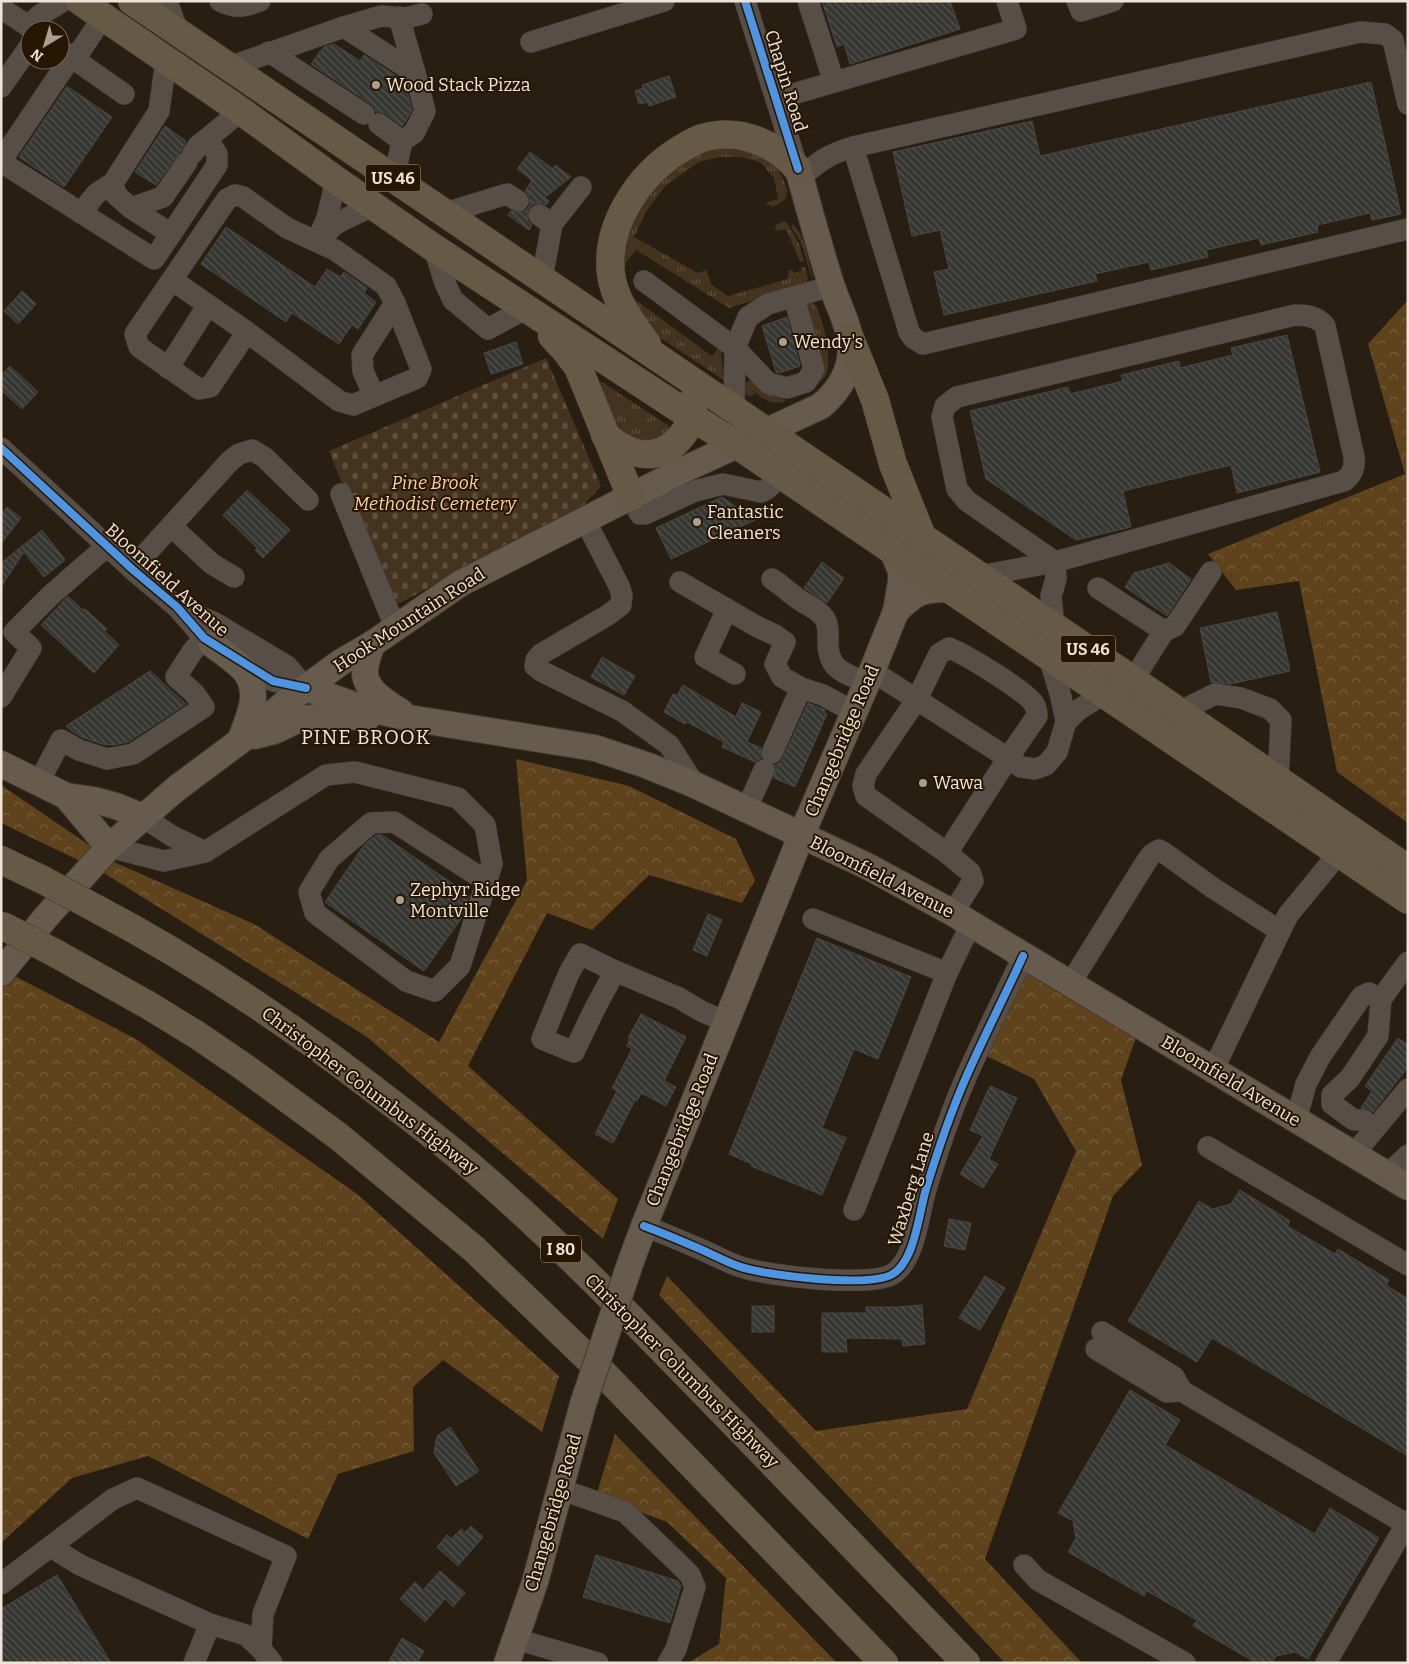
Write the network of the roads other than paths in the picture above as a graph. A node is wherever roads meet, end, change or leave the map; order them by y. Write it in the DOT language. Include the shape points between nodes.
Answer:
graph roads {
  1 [pos="36,1"];
  2 [pos="64,1"];
  3 [pos="80,1"];
  4 [pos="132,1"];
  5 [pos="167,1"];
  6 [pos="220,1"];
  7 [pos="260,1"];
  8 [pos="664,1"];
  9 [pos="745,1"];
  10 [pos="808,1"];
  11 [pos="1007,1"];
  12 [pos="1077,1"];
  13 [pos="1113,1"];
  14 [pos="1,8"];
  15 [pos="422,14"];
  16 [pos="103,17"];
  17 [pos="399,17"];
  18 [pos="33,20"];
  19 [pos="38,20"];
  20 [pos="20,24"];
  21 [pos="344,27"];
  22 [pos="178,32"];
  23 [pos="531,42"];
  24 [pos="70,52"];
  25 [pos="269,52"];
  26 [pos="20,53"];
  27 [pos="70,56"];
  28 [pos="166,60"];
  29 [pos="229,67"];
  30 [pos="56,70"];
  31 [pos="415,73"];
  32 [pos="834,82"];
  33 [pos="1,87"];
  34 [pos="124,94"];
  35 [pos="776,99"];
  36 [pos="1408,104"];
  37 [pos="241,111"];
  38 [pos="212,135"];
  39 [pos="402,141"];
  40 [pos="853,147"];
  41 [pos="1,161"];
  42 [pos="799,173"];
  43 [pos="394,178"];
  44 [pos="336,180"];
  45 [pos="113,183"];
  46 [pos="581,186"];
  47 [pos="518,201"];
  48 [pos="372,206"];
  49 [pos="131,208"];
  50 [pos="81,212"];
  51 [pos="445,213"];
  52 [pos="1408,229"];
  53 [pos="171,234"];
  54 [pos="317,242"];
  55 [pos="434,248"];
  56 [pos="542,279"];
  57 [pos="172,280"];
  58 [pos="644,281"];
  59 [pos="832,286"];
  60 [pos="794,297"];
  61 [pos="395,303"];
  62 [pos="208,305"];
  63 [pos="525,309"];
  64 [pos="247,332"];
  65 [pos="850,338"];
  66 [pos="735,348"];
  67 [pos="654,355"];
  68 [pos="168,368"];
  69 [pos="695,384"];
  70 [pos="374,396"];
  71 [pos="734,410"];
  72 [pos="692,417"];
  73 [pos="767,432"];
  74 [pos="605,435"];
  75 [pos="737,445"];
  76 [pos="1,448"];
  77 [pos="782,475"];
  78 [pos="341,494"];
  79 [pos="631,497"];
  80 [pos="308,500"];
  81 [pos="585,520"];
  82 [pos="171,526"];
  83 [pos="923,538"];
  84 [pos="107,546"];
  85 [pos="893,552"];
  86 [pos="1054,562"];
  87 [pos="132,569"];
  88 [pos="1211,572"];
  89 [pos="979,576"];
  90 [pos="234,577"];
  91 [pos="772,579"];
  92 [pos="680,582"];
  93 [pos="1098,588"];
  94 [pos="949,590"];
  95 [pos="176,607"];
  96 [pos="727,609"];
  97 [pos="896,611"];
  98 [pos="1054,626"];
  99 [pos="395,627"];
  100 [pos="1164,631"];
  101 [pos="208,641"];
  102 [pos="372,644"];
  103 [pos="1050,657"];
  104 [pos="735,674"];
  105 [pos="870,677"];
  106 [pos="1133,680"];
  107 [pos="306,688"];
  108 [pos="801,688"];
  109 [pos="1104,694"];
  110 [pos="1,697"];
  111 [pos="917,699"];
  112 [pos="854,712"];
  113 [pos="1179,712"];
  114 [pos="410,718"];
  115 [pos="1066,722"];
  116 [pos="240,741"];
  117 [pos="1008,758"];
  118 [pos="1,764"];
  119 [pos="1278,780"];
  120 [pos="39,782"];
  121 [pos="695,785"];
  122 [pos="66,796"];
  123 [pos="746,810"];
  124 [pos="143,817"];
  125 [pos="801,836"];
  126 [pos="109,847"];
  127 [pos="205,852"];
  128 [pos="947,852"];
  129 [pos="1339,853"];
  130 [pos="1,860"];
  131 [pos="1408,869"];
  132 [pos="486,881"];
  133 [pos="1408,900"];
  134 [pos="813,919"];
  135 [pos="962,919"];
  136 [pos="2,926"];
  137 [pos="1280,931"];
  138 [pos="1024,956"];
  139 [pos="1408,962"];
  140 [pos="615,972"];
  141 [pos="1,973"];
  142 [pos="947,973"];
  143 [pos="1070,984"];
  144 [pos="1381,999"];
  145 [pos="726,1022"];
  146 [pos="1212,1070"];
  147 [pos="1408,1089"];
  148 [pos="1372,1119"];
  149 [pos="1296,1120"];
  150 [pos="1208,1147"];
  151 [pos="1354,1154"];
  152 [pos="1408,1155"];
  153 [pos="1398,1181"];
  154 [pos="854,1210"];
  155 [pos="644,1226"];
  156 [pos="1408,1265"];
  157 [pos="1099,1341"];
  158 [pos="560,1489"];
  159 [pos="1407,1522"];
  160 [pos="51,1547"];
  161 [pos="1024,1565"];
  162 [pos="1,1584"];
  163 [pos="210,1624"];
  164 [pos="516,1638"];
  165 [pos="266,1656"];
  166 [pos="194,1663"];
  167 [pos="507,1663"];
  168 [pos="598,1663"];
  169 [pos="668,1663"];
  170 [pos="884,1663"];
  171 [pos="966,1663"];
  172 [pos="1185,1663"];
  173 [pos="1326,1663"];
  1 -- 18 [label="street"];
  2 -- 19 [label="street" via="40,15"];
  3 -- 16 [label="highway, US 46"];
  4 -- 22 [label="highway, US 46"];
  5 -- 22 [label="street"];
  6 -- 7 [label="street" via="231,6 245,6"];
  8 -- 23 [label="street"];
  9 -- 35 [label="street, Chapin Road"];
  10 -- 32 [label="street"];
  11 -- 32 [label="street" via="1016,29"];
  12 -- 13 [label="street" via="1081,12"];
  14 -- 20 [label="street"];
  15 -- 17 [label="street"];
  16 -- 24 [label="street" via="81,50"];
  16 -- 28 [label="highway, US 46"];
  17 -- 21 [label="street" via="381,16"];
  17 -- 31 [label="street"];
  21 -- 25 [label="street"];
  21 -- 31 [label="street"];
  22 -- 29 [label="highway, US 46"];
  25 -- 29 [label="street"];
  25 -- 39 [label="street"];
  26 -- 33 [label="street"];
  27 -- 34 [label="street"];
  28 -- 37 [label="highway, US 46"];
  28 -- 45 [label="street" via="159,111"];
  29 -- 43 [label="highway, US 46"];
  30 -- 41 [label="street"];
  31 -- 39 [label="street" via="425,111 414,132"];
  32 -- 35 [label="street"];
  35 -- 42 [label="street, Chapin Road"];
  36 -- 40 [label="street" via="1393,40 1385,34 1360,32"];
  37 -- 38 [label="street"];
  37 -- 44 [label="highway, US 46"];
  38 -- 49 [label="street" via="198,146 163,198"];
  38 -- 53 [label="street" via="209,142 217,154 217,165"];
  39 -- 43 [label="street"];
  40 -- 42 [label="street" via="826,157"];
  40 -- 52 [label="street" via="910,332 923,344"];
  41 -- 50 [label="street"];
  42 -- 59 [label="main road, Chapin Road"];
  42 -- 67 [label="highway" via="780,152 762,142 724,135 693,142 667,159 641,184 619,220 610,251 610,272 618,300"];
  43 -- 51 [label="highway, US 46"];
  44 -- 48 [label="highway, US 46"];
  44 -- 54 [label="street" via="327,218"];
  45 -- 49 [label="street" via="116,194"];
  45 -- 50 [label="street" via="96,194"];
  46 -- 56 [label="street" via="546,220"];
  47 -- 51 [label="street" via="507,194"];
  48 -- 54 [label="street" via="337,223"];
  48 -- 55 [label="highway, US 46"];
  49 -- 53 [label="street"];
  50 -- 53 [label="street" via="154,259"];
  51 -- 56 [label="highway, US 46"];
  54 -- 57 [label="street" via="287,228 243,198 230,197"];
  54 -- 61 [label="street" via="335,250 386,286"];
  55 -- 63 [label="highway, US 46"];
  55 -- 63 [label="street" via="453,300 488,329"];
  56 -- 67 [label="highway, US 46"];
  57 -- 62 [label="street"];
  57 -- 68 [label="street" via="135,334 139,348"];
  58 -- 66 [label="street"];
  59 -- 60 [label="street"];
  59 -- 65 [label="main road, Chapin Road"];
  60 -- 66 [label="street" via="768,304 748,318"];
  60 -- 66 [label="street" via="814,369 806,382 786,388 768,384"];
  61 -- 70 [label="street" via="362,355 363,371"];
  61 -- 70 [label="street" via="421,369 417,378"];
  62 -- 64 [label="street"];
  62 -- 68 [label="street"];
  63 -- 72 [label="highway, US 46"];
  63 -- 74 [label="highway" via="578,367"];
  64 -- 68 [label="street" via="210,386 199,389"];
  64 -- 70 [label="street" via="339,401 353,405"];
  65 -- 73 [label="main road, Hook Mountain Road" via="847,373 832,397 821,406"];
  65 -- 83 [label="highway"];
  66 -- 71 [label="street"];
  67 -- 69 [label="highway, US 46"];
  69 -- 71 [label="highway, US 46"];
  69 -- 72 [label="highway"];
  71 -- 73 [label="highway, US 46"];
  72 -- 74 [label="highway" via="672,446 653,454 632,452"];
  72 -- 75 [label="highway, US 46"];
  73 -- 75 [label="main road, Hook Mountain Road"];
  73 -- 83 [label="highway, US 46"];
  74 -- 79 [label="highway"];
  75 -- 77 [label="highway, US 46"];
  75 -- 79 [label="main road, Hook Mountain Road"];
  76 -- 84 [label="street, Bloomfield Avenue"];
  77 -- 79 [label="street" via="761,492 722,484 695,491 645,514 640,514"];
  77 -- 85 [label="highway, US 46"];
  78 -- 99 [label="street"];
  79 -- 81 [label="main road, Hook Mountain Road"];
  80 -- 82 [label="street" via="264,457 252,450 230,461"];
  81 -- 99 [label="main road, Hook Mountain Road" via="461,583"];
  81 -- 121 [label="street" via="619,586 621,605 541,654 534,666 622,711 669,745"];
  82 -- 87 [label="street"];
  82 -- 90 [label="street" via="212,564"];
  83 -- 89 [label="highway, US 46"];
  84 -- 87 [label="street, Bloomfield Avenue"];
  84 -- 110 [label="street" via="14,632 31,648"];
  85 -- 94 [label="highway, US 46"];
  85 -- 97 [label="main road, Changebridge Road" via="901,571"];
  86 -- 86 [label="street" via="962,496 957,489 942,417 946,406 957,397 1295,315 1322,322 1354,457 1351,476 1340,483"];
  86 -- 89 [label="street"];
  86 -- 98 [label="street" via="1056,579 1051,596"];
  87 -- 95 [label="street, Bloomfield Avenue"];
  88 -- 100 [label="street" via="1175,626"];
  89 -- 98 [label="highway, US 46"];
  91 -- 105 [label="street" via="825,619 831,662 837,668"];
  92 -- 96 [label="street"];
  93 -- 100 [label="street"];
  94 -- 97 [label="main road, Changebridge Road" via="924,590"];
  94 -- 103 [label="highway, US 46"];
  95 -- 101 [label="street, Bloomfield Avenue"];
  95 -- 107 [label="street, Bloomfield Avenue" via="215,623 287,666"];
  96 -- 104 [label="street" via="706,657"];
  96 -- 108 [label="street" via="785,642 775,664 782,677"];
  97 -- 105 [label="main road, Changebridge Road"];
  98 -- 106 [label="highway, US 46"];
  99 -- 102 [label="main road, Hook Mountain Road"];
  100 -- 106 [label="street"];
  101 -- 107 [label="street, Bloomfield Avenue" via="273,681"];
  101 -- 116 [label="main road" via="244,671 250,680 252,711"];
  101 -- 120 [label="street" via="192,652 176,677 204,707 133,754 107,759 61,740"];
  102 -- 107 [label="main road, Hook Mountain Road"];
  102 -- 114 [label="main road" via="365,676 370,687 378,697"];
  103 -- 109 [label="highway, US 46"];
  103 -- 115 [label="street"];
  105 -- 111 [label="street"];
  105 -- 112 [label="main road, Changebridge Road"];
  106 -- 113 [label="highway, US 46"];
  107 -- 114 [label="main road, Bloomfield Avenue" via="357,706"];
  107 -- 116 [label="main road, Hook Mountain Road"];
  108 -- 112 [label="street" via="823,695"];
  108 -- 123 [label="street"];
  109 -- 115 [label="street" via="1078,710"];
  109 -- 129 [label="highway, US 46"];
  111 -- 117 [label="street"];
  111 -- 117 [label="street" via="939,654 949,648 1000,678 1035,705 1037,716"];
  111 -- 128 [label="street" via="866,774 863,786 866,796"];
  112 -- 125 [label="main road, Changebridge Road"];
  113 -- 119 [label="highway, US 46"];
  113 -- 119 [label="street" via="1215,694 1241,698 1270,709 1281,720"];
  114 -- 116 [label="main road" via="327,716 297,720"];
  114 -- 121 [label="main road, Bloomfield Avenue" via="596,748"];
  115 -- 117 [label="street" via="1057,752 1046,765 1035,769 1021,767"];
  116 -- 124 [label="main road, Hook Mountain Road"];
  117 -- 128 [label="street"];
  118 -- 120 [label="main road"];
  119 -- 131 [label="highway, US 46"];
  120 -- 122 [label="main road"];
  121 -- 123 [label="main road, Bloomfield Avenue"];
  122 -- 124 [label="main road" via="116,806"];
  122 -- 126 [label="main road"];
  123 -- 125 [label="main road, Bloomfield Avenue"];
  124 -- 126 [label="main road, Hook Mountain Road"];
  124 -- 127 [label="street"];
  125 -- 135 [label="main road, Bloomfield Avenue" via="869,867"];
  125 -- 145 [label="main road, Changebridge Road"];
  126 -- 127 [label="street" via="164,861"];
  126 -- 141 [label="main road, Hook Mountain Road"];
  127 -- 132 [label="street" via="326,775 355,772 458,798 485,825 492,864"];
  128 -- 135 [label="street" via="970,872 973,882"];
  129 -- 133 [label="highway, US 46"];
  129 -- 137 [label="street" via="1288,915"];
  130 -- 171 [label="highway, Christopher Columbus Highway / I 80, bridge" via="178,954 328,1054 423,1126 557,1246 642,1330"];
  132 -- 132 [label="street" via="460,966 435,991 406,982 315,913 309,892 329,859 372,824 394,822"];
  134 -- 142 [label="street"];
  135 -- 138 [label="main road, Bloomfield Avenue"];
  135 -- 142 [label="street"];
  136 -- 170 [label="highway, bridge" via="148,1005 244,1067 338,1136 474,1249 600,1371"];
  137 -- 143 [label="street" via="1159,850 1146,862"];
  137 -- 146 [label="street"];
  138 -- 143 [label="main road, Bloomfield Avenue"];
  138 -- 155 [label="street, Waxberg Lane" via="964,1082 923,1198 913,1240 900,1269 881,1278 857,1280 772,1273 739,1266"];
  139 -- 144 [label="street"];
  140 -- 145 [label="street" via="679,998"];
  142 -- 154 [label="street"];
  143 -- 146 [label="main road, Bloomfield Avenue"];
  144 -- 148 [label="street" via="1378,1036 1350,1078 1332,1095 1332,1104 1354,1120"];
  144 -- 149 [label="street" via="1369,993 1359,1000 1320,1057 1306,1084"];
  145 -- 155 [label="main road, Changebridge Road"];
  146 -- 149 [label="main road, Bloomfield Avenue"];
  147 -- 148 [label="street"];
  148 -- 151 [label="street"];
  149 -- 151 [label="main road, Bloomfield Avenue"];
  150 -- 156 [label="street"];
  151 -- 153 [label="main road, Bloomfield Avenue"];
  152 -- 153 [label="street"];
  155 -- 158 [label="main road, Changebridge Road, bridge" via="583,1404"];
  157 -- 159 [label="street" via="1167,1392 1182,1391"];
  158 -- 164 [label="main road, Changebridge Road"];
  158 -- 169 [label="street" via="624,1512 690,1575 695,1587 676,1649"];
  159 -- 173 [label="street"];
  160 -- 162 [label="street"];
  160 -- 163 [label="street" via="80,1565"];
  160 -- 165 [label="street" via="114,1498 137,1488 286,1556 263,1614"];
  161 -- 172 [label="street" via="1038,1580"];
  163 -- 165 [label="street" via="246,1635"];
  163 -- 166 [label="street"];
  164 -- 167 [label="main road, Changebridge Road"];
  164 -- 168 [label="street"];
}
